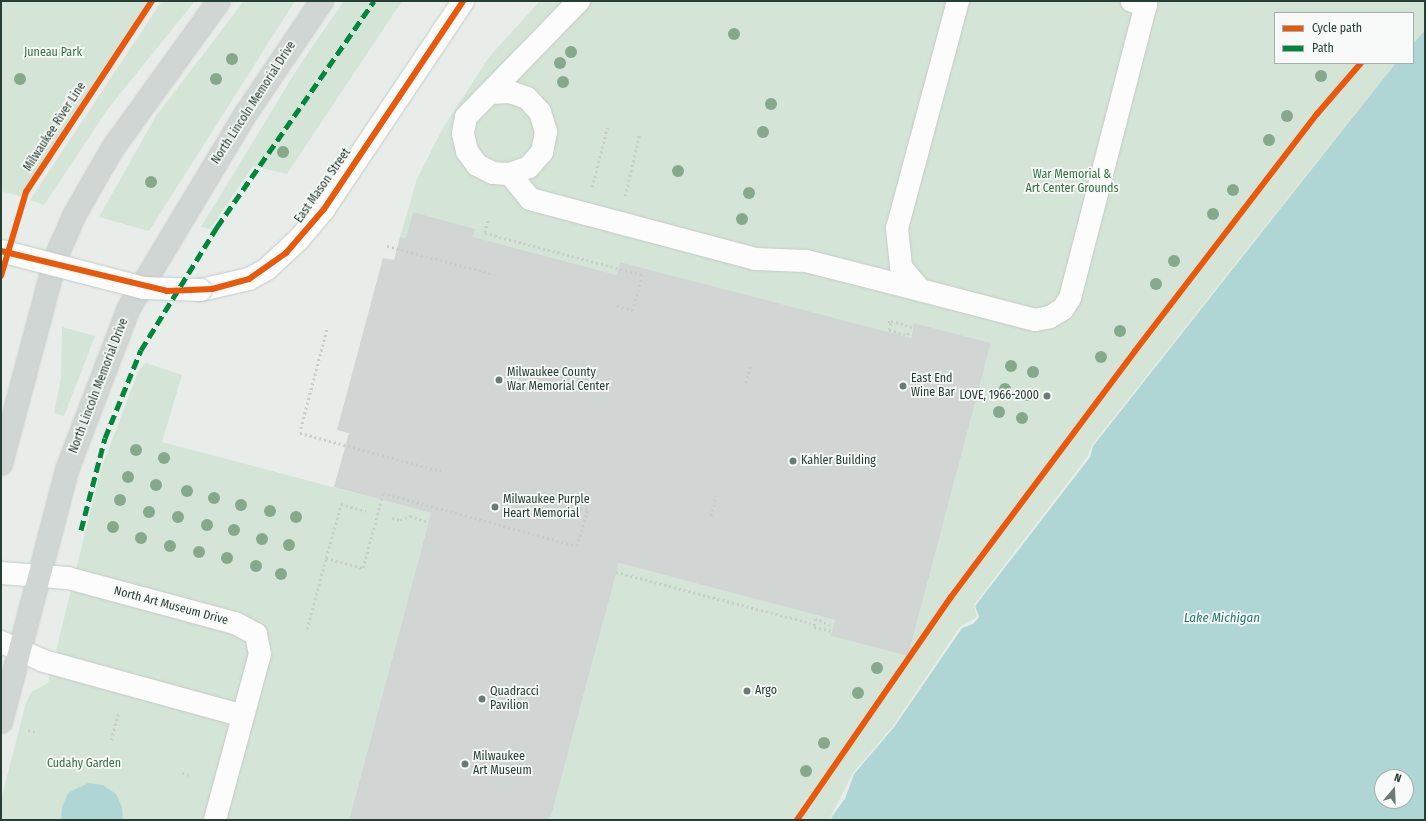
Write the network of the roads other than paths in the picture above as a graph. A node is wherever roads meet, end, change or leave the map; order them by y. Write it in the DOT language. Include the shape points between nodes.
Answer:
graph roads {
  1 [pos="219,1"];
  2 [pos="322,1"];
  3 [pos="463,1"];
  4 [pos="579,1"];
  5 [pos="958,1"];
  6 [pos="1132,1"];
  7 [pos="491,93"];
  8 [pos="510,174"];
  9 [pos="1,251"];
  10 [pos="920,290"];
  11 [pos="1,464"];
  12 [pos="1,573"];
  13 [pos="39,576"];
  14 [pos="10,646"];
  15 [pos="243,716"];
  16 [pos="1,722"];
  17 [pos="215,820"];
  1 -- 11 [label="main road" via="113,148 75,214 56,257"];
  2 -- 13 [label="main road, North Lincoln Memorial Drive" via="247,112 129,308 67,470"];
  3 -- 9 [label="street, East Mason Street, bridge" via="324,209 299,239 267,269 249,279 201,290 144,288"];
  4 -- 7 [label="street"];
  5 -- 10 [label="street" via="897,228 902,267"];
  6 -- 10 [label="street" via="1146,5 1070,298 1063,309 1035,320"];
  7 -- 8 [label="street" via="476,103 466,117 463,134 466,151 477,165 492,173"];
  7 -- 8 [label="street" via="510,92 527,98 540,112 546,132 542,152 529,167"];
  8 -- 10 [label="street" via="530,200 755,259 806,261"];
  12 -- 13 [label="street, North Art Museum Drive"];
  13 -- 14 [label="main road, North Lincoln Memorial Drive"];
  13 -- 15 [label="street, North Art Museum Drive" via="68,578 234,623 256,634 260,654"];
  14 -- 15 [label="street" via="44,662"];
  14 -- 16 [label="main road, North Lincoln Memorial Drive"];
  15 -- 17 [label="street, North Art Museum Drive"];
}
